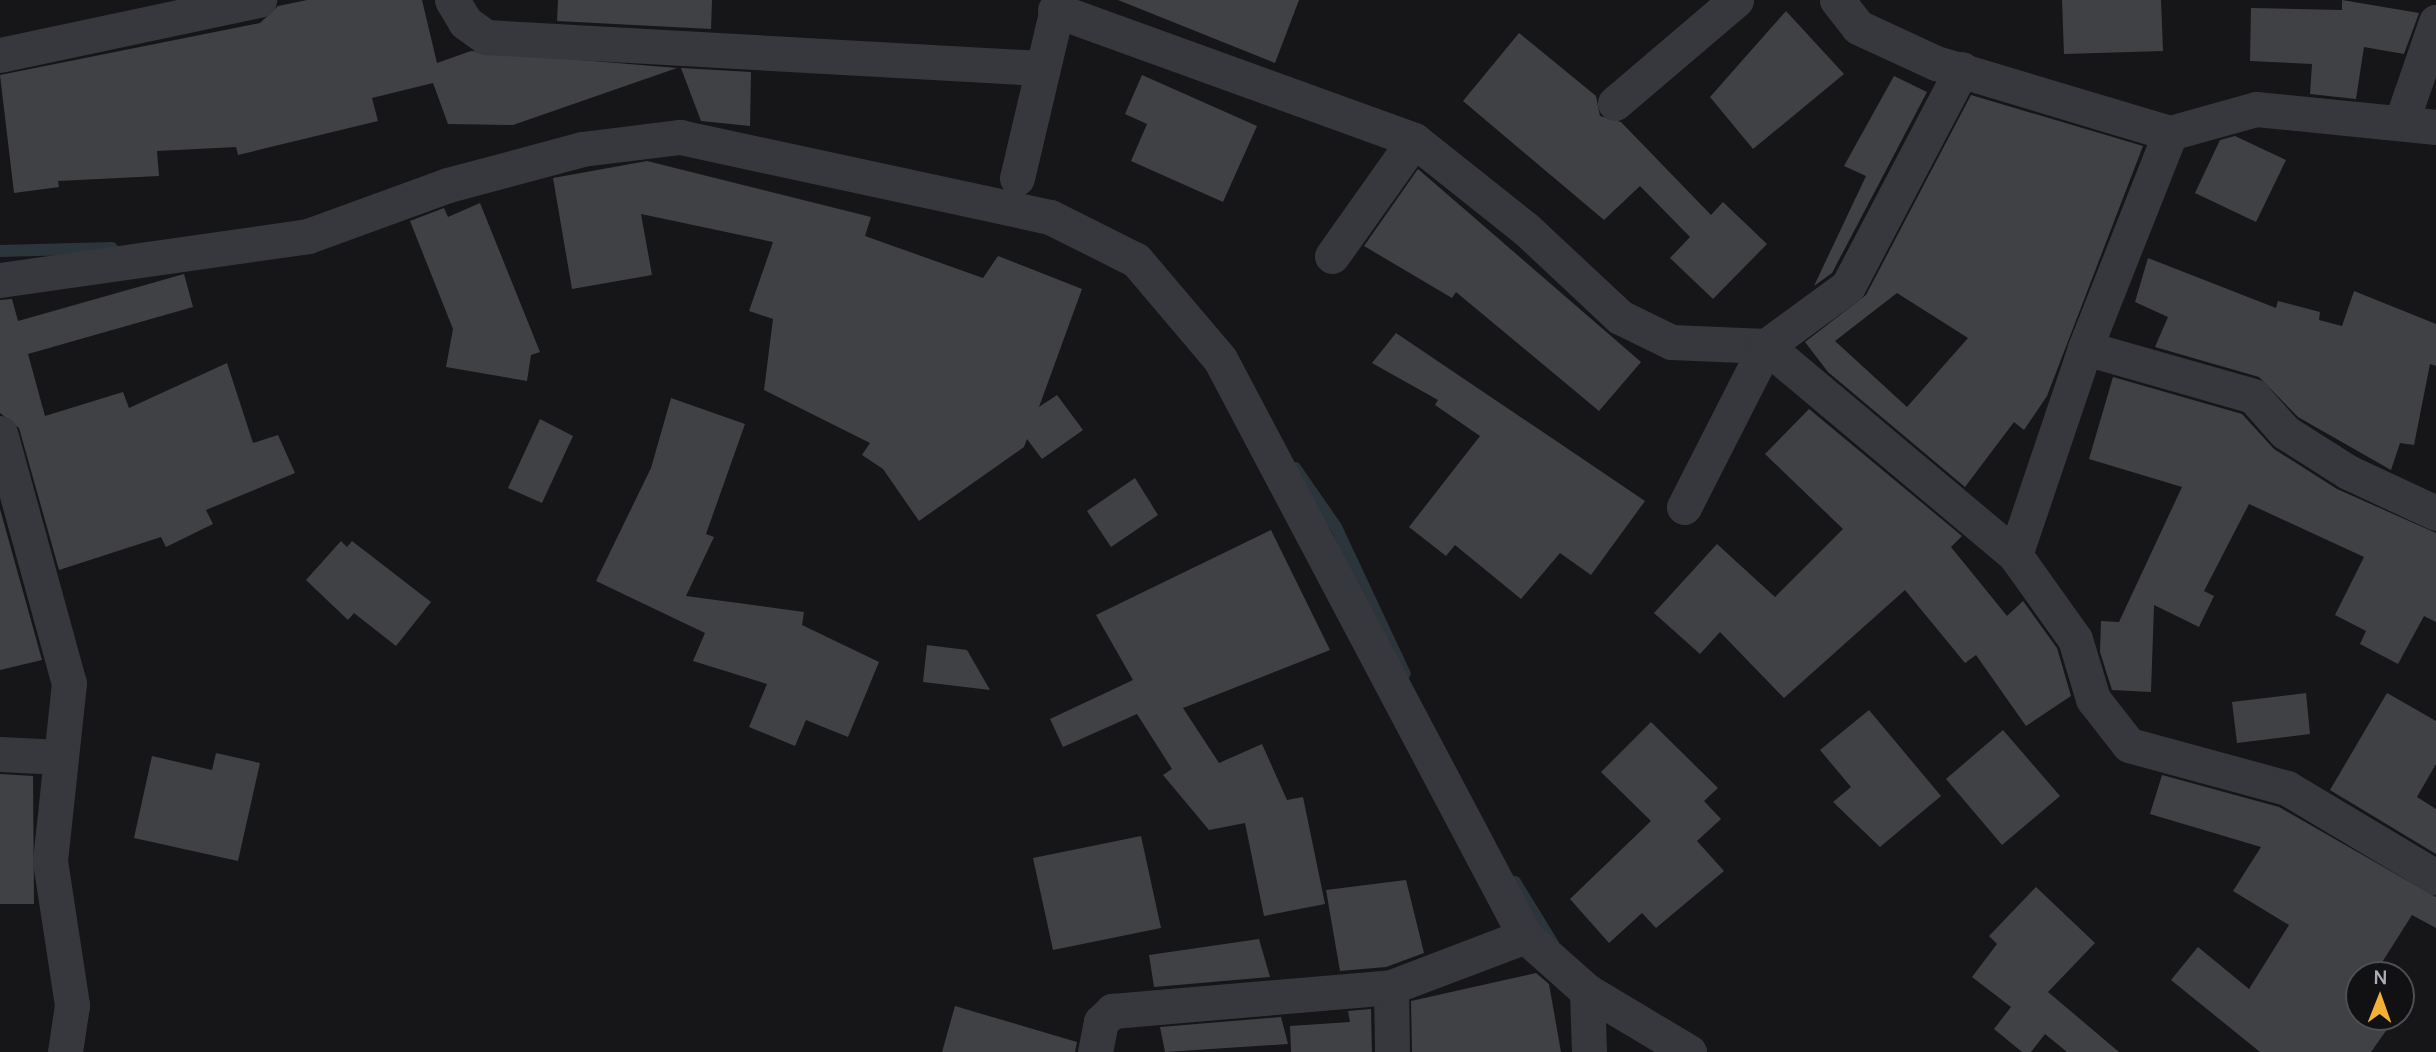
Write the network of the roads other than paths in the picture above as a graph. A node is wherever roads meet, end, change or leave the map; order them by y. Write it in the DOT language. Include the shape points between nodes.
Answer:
graph roads {
  1 [pos="452,0"];
  2 [pos="1736,0"];
  3 [pos="1837,0"];
  4 [pos="238,2"];
  5 [pos="1057,5"];
  6 [pos="2436,22"];
  7 [pos="0,55"];
  8 [pos="1041,68"];
  9 [pos="1962,69"];
  10 [pos="1615,103"];
  11 [pos="2402,120"];
  12 [pos="2436,127"];
  13 [pos="2170,133"];
  14 [pos="1413,140"];
  15 [pos="1017,178"];
  16 [pos="1332,256"];
  17 [pos="0,280"];
  18 [pos="1766,346"];
  19 [pos="2085,348"];
  20 [pos="0,433"];
  21 [pos="1684,508"];
  22 [pos="2436,513"];
  23 [pos="2015,555"];
  24 [pos="0,754"];
  25 [pos="61,757"];
  26 [pos="2436,877"];
  27 [pos="1525,936"];
  28 [pos="1391,986"];
  29 [pos="1587,991"];
  30 [pos="65,1052"];
  31 [pos="1095,1052"];
  32 [pos="1392,1052"];
  33 [pos="1589,1052"];
  34 [pos="1689,1052"];
  1 -- 8 [label="street" via="465,22 486,37"];
  2 -- 10 [label="street"];
  3 -- 9 [label="street" via="1858,27"];
  4 -- 7 [label="street"];
  5 -- 8 [label="street"];
  5 -- 14 [label="street"];
  6 -- 11 [label="street"];
  8 -- 15 [label="street"];
  9 -- 13 [label="street"];
  9 -- 18 [label="street" via="1847,286"];
  11 -- 12 [label="street"];
  11 -- 13 [label="street" via="2256,110"];
  13 -- 19 [label="street"];
  14 -- 16 [label="street"];
  14 -- 18 [label="street" via="1526,229 1620,317 1671,342"];
  17 -- 27 [label="street" via="307,236 448,185 582,149 680,137 1050,217 1136,260 1220,359"];
  18 -- 21 [label="street"];
  18 -- 23 [label="street"];
  19 -- 22 [label="street" via="2253,396 2296,439"];
  19 -- 23 [label="street"];
  20 -- 25 [label="street" via="69,682"];
  23 -- 26 [label="street" via="2075,639 2093,699 2129,745 2287,788"];
  24 -- 25 [label="street"];
  25 -- 30 [label="street" via="50,861 72,1005"];
  27 -- 28 [label="street"];
  27 -- 29 [label="street"];
  28 -- 31 [label="street" via="1112,1010 1101,1022"];
  28 -- 32 [label="street"];
  29 -- 33 [label="street"];
  29 -- 34 [label="street"];
}
